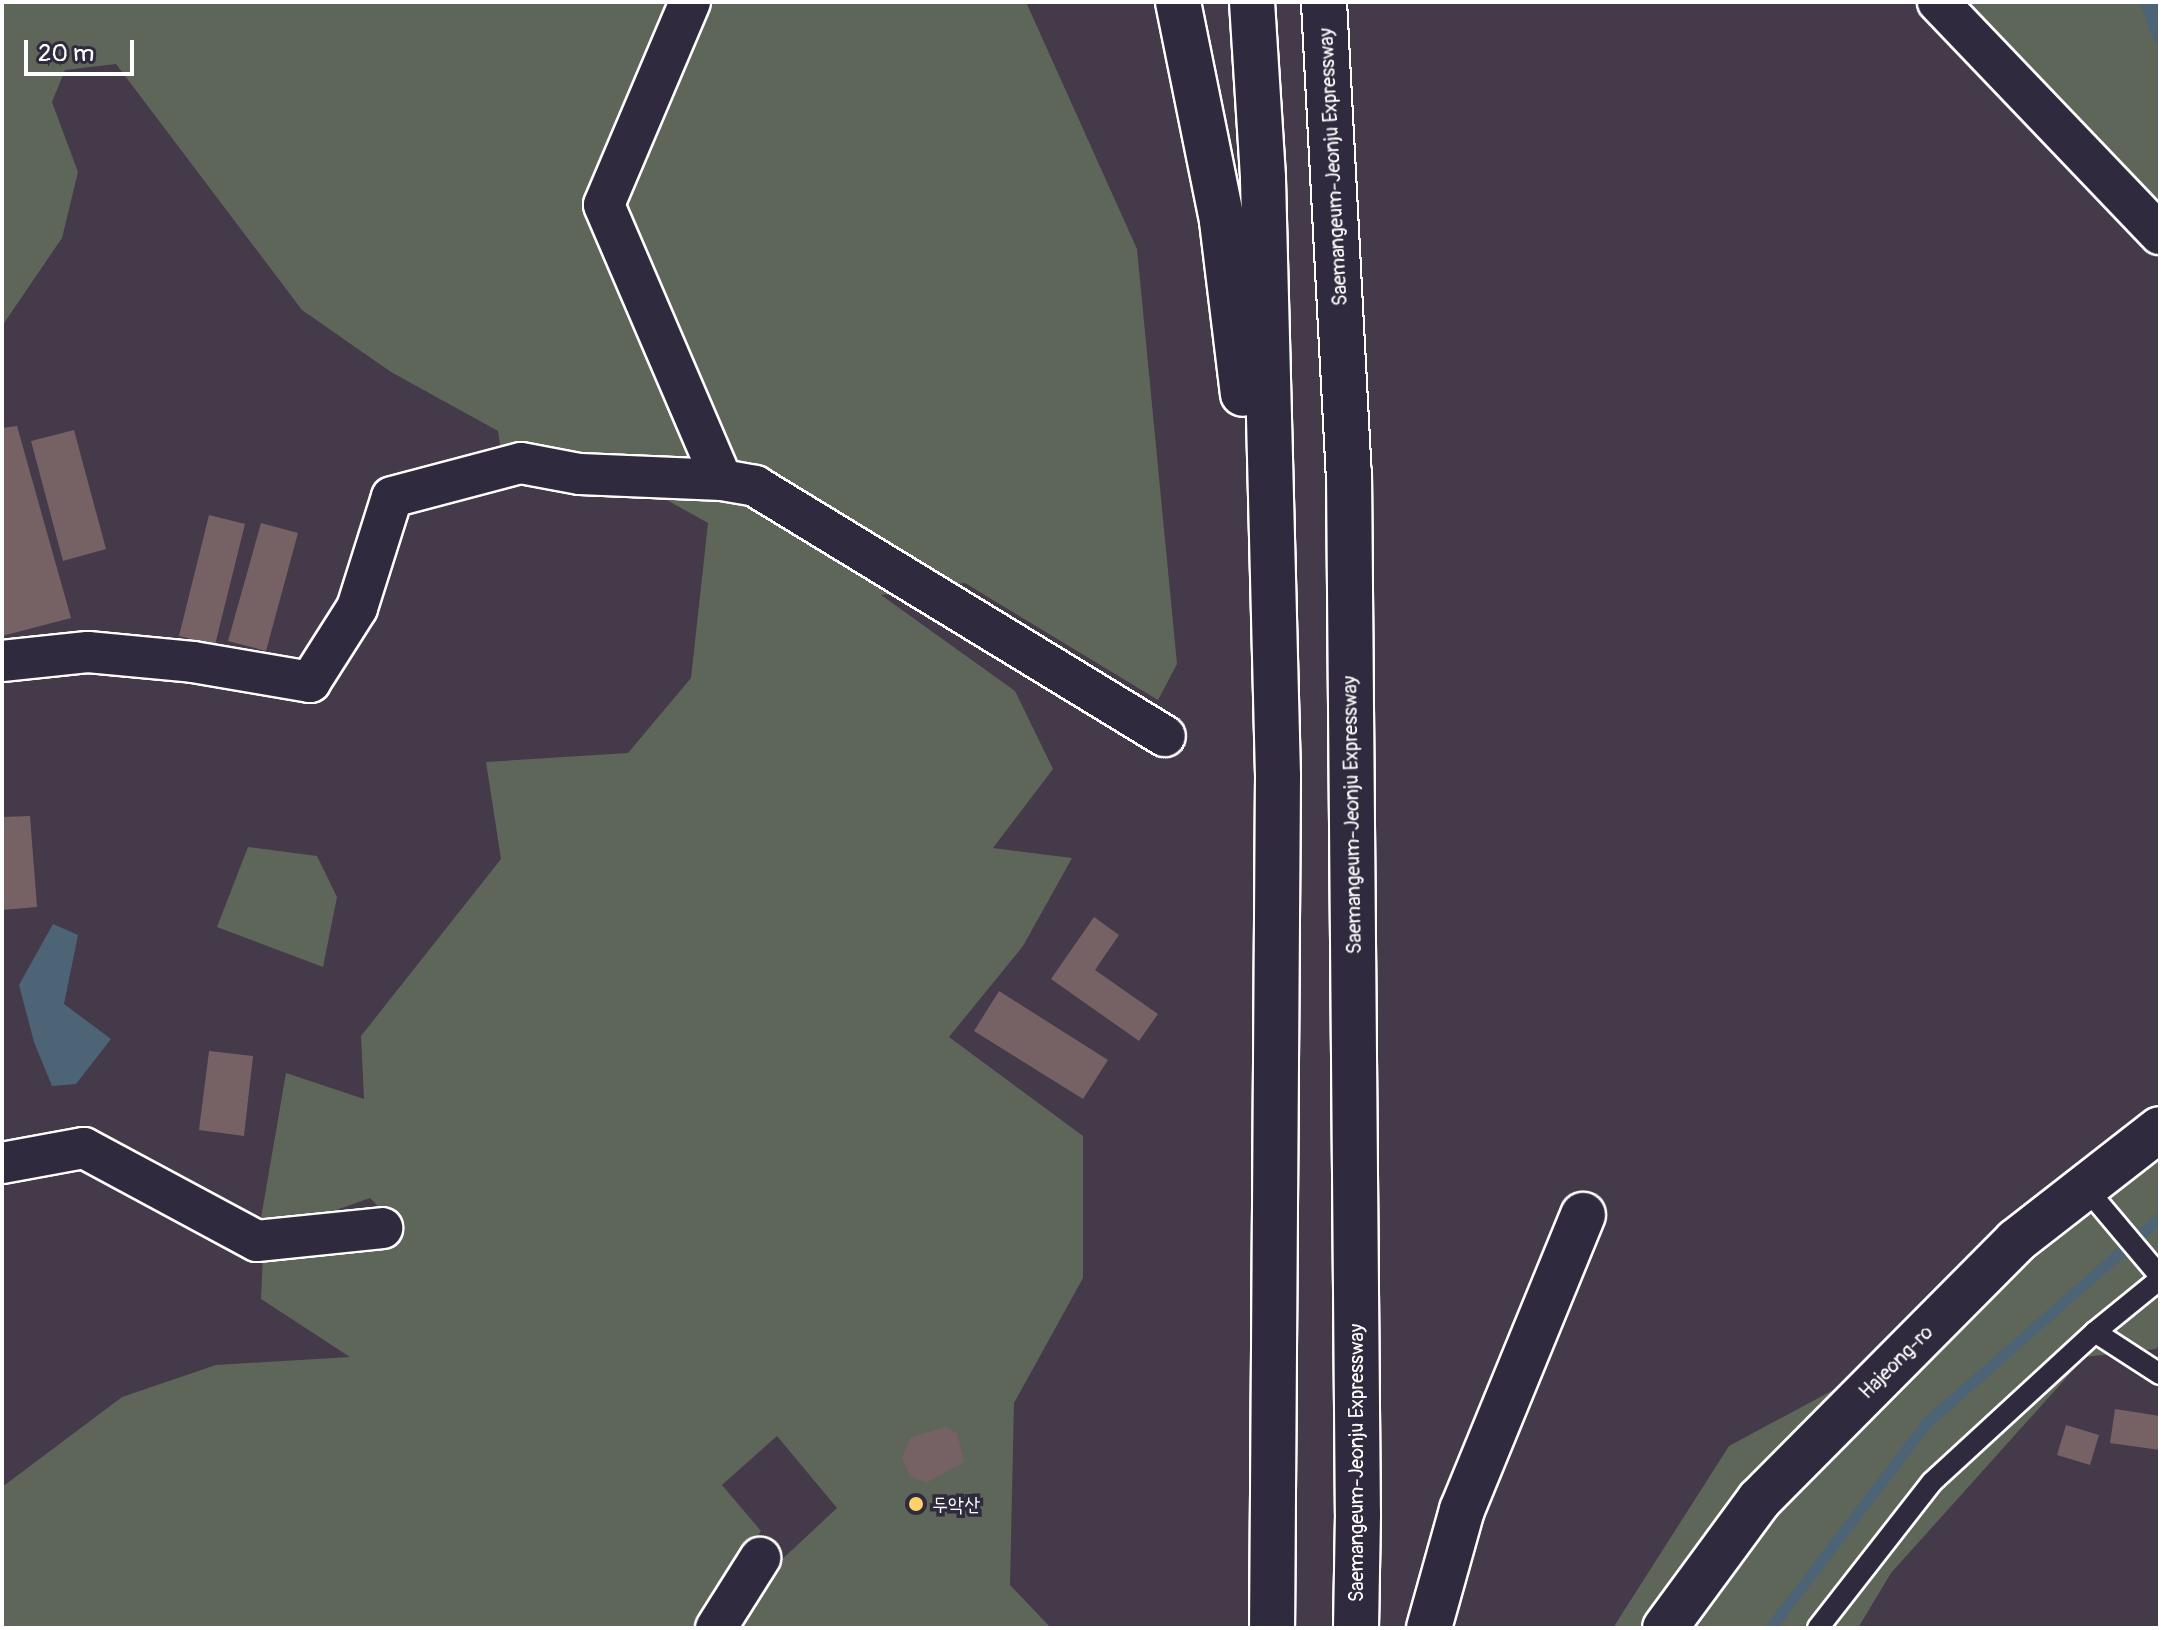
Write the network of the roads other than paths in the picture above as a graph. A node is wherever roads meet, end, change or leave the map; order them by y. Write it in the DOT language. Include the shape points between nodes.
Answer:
graph roads {
  1 [pos="690,2"];
  2 [pos="1178,2"];
  3 [pos="1252,2"];
  4 [pos="1324,2"];
  5 [pos="1938,2"];
  6 [pos="2160,234"];
  7 [pos="722,480"];
  8 [pos="2,661"];
  9 [pos="1275,672"];
  10 [pos="1165,736"];
  11 [pos="2160,1129"];
  12 [pos="2,1163"];
  13 [pos="2099,1202"];
  14 [pos="1583,1215"];
  15 [pos="382,1228"];
  16 [pos="2156,1274"];
  17 [pos="2095,1332"];
  18 [pos="2160,1374"];
  19 [pos="760,1558"];
  20 [pos="716,1628"];
  21 [pos="1272,1628"];
  22 [pos="1356,1628"];
  23 [pos="1429,1628"];
  24 [pos="1665,1628"];
  25 [pos="1818,1628"];
  1 -- 7 [label="street" via="604,205"];
  2 -- 9 [label="main road" via="1222,221"];
  3 -- 9 [label="main road" via="1263,179"];
  4 -- 22 [label="main road, Saemangeum-Jeonju Expressway" via="1349,472"];
  5 -- 6 [label="street"];
  7 -- 8 [label="street" via="580,474 521,463 392,497 357,608 310,682 193,662 88,652"];
  7 -- 10 [label="street" via="755,486"];
  9 -- 21 [label="main road"];
  11 -- 13 [label="main road, Hajeong-ro"];
  12 -- 15 [label="street" via="84,1148 257,1241"];
  13 -- 16 [label="lane"];
  13 -- 24 [label="main road, Hajeong-ro" via="2016,1241 1759,1500"];
  14 -- 23 [label="main road" via="1462,1510"];
  16 -- 17 [label="lane"];
  17 -- 18 [label="lane"];
  17 -- 25 [label="lane" via="1932,1482"];
  19 -- 20 [label="street"];
}
